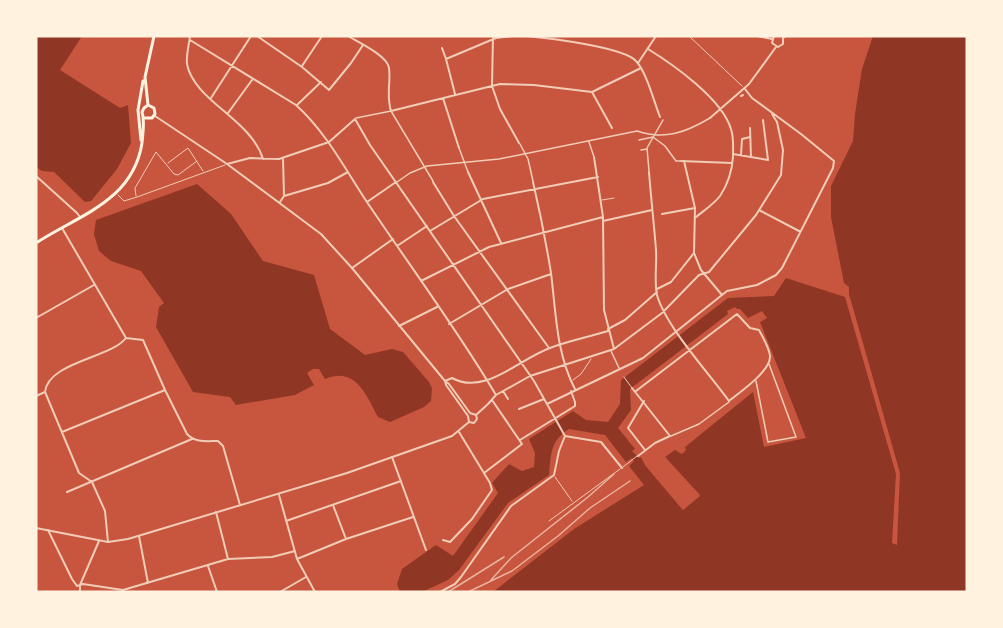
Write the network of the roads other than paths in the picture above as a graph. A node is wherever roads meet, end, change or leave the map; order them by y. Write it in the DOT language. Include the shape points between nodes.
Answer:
graph roads {
  1 [pos="154,36"];
  2 [pos="190,36"];
  3 [pos="251,36"];
  4 [pos="257,36"];
  5 [pos="322,36"];
  6 [pos="348,36"];
  7 [pos="512,36"];
  8 [pos="527,36"];
  9 [pos="656,36"];
  10 [pos="689,36"];
  11 [pos="757,36"];
  12 [pos="783,37"];
  13 [pos="493,38"];
  14 [pos="773,38"];
  15 [pos="190,40"];
  16 [pos="363,45"];
  17 [pos="776,47"];
  18 [pos="442,48"];
  19 [pos="648,49"];
  20 [pos="446,59"];
  21 [pos="638,63"];
  22 [pos="302,67"];
  23 [pos="232,68"];
  24 [pos="641,68"];
  25 [pos="145,77"];
  26 [pos="252,80"];
  27 [pos="321,82"];
  28 [pos="492,86"];
  29 [pos="745,88"];
  30 [pos="592,92"];
  31 [pos="455,94"];
  32 [pos="211,98"];
  33 [pos="443,98"];
  34 [pos="736,100"];
  35 [pos="728,103"];
  36 [pos="148,105"];
  37 [pos="296,105"];
  38 [pos="391,111"];
  39 [pos="721,111"];
  40 [pos="770,111"];
  41 [pos="228,113"];
  42 [pos="155,116"];
  43 [pos="145,118"];
  44 [pos="710,118"];
  45 [pos="355,119"];
  46 [pos="662,119"];
  47 [pos="763,120"];
  48 [pos="788,124"];
  49 [pos="612,128"];
  50 [pos="750,128"];
  51 [pos="778,128"];
  52 [pos="616,135"];
  53 [pos="653,137"];
  54 [pos="751,137"];
  55 [pos="639,140"];
  56 [pos="329,141"];
  57 [pos="589,141"];
  58 [pos="142,142"];
  59 [pos="519,143"];
  60 [pos="459,148"];
  61 [pos="647,148"];
  62 [pos="641,150"];
  63 [pos="526,154"];
  64 [pos="733,154"];
  65 [pos="741,155"];
  66 [pos="594,157"];
  67 [pos="751,157"];
  68 [pos="284,158"];
  69 [pos="262,159"];
  70 [pos="197,161"];
  71 [pos="683,161"];
  72 [pos="465,163"];
  73 [pos="732,163"];
  74 [pos="166,164"];
  75 [pos="227,164"];
  76 [pos="424,167"];
  77 [pos="649,171"];
  78 [pos="204,172"];
  79 [pos="348,172"];
  80 [pos="468,172"];
  81 [pos="36,176"];
  82 [pos="598,177"];
  83 [pos="396,182"];
  84 [pos="433,182"];
  85 [pos="533,182"];
  86 [pos="535,189"];
  87 [pos="116,193"];
  88 [pos="284,196"];
  89 [pos="137,197"];
  90 [pos="614,198"];
  91 [pos="602,200"];
  92 [pos="481,201"];
  93 [pos="280,202"];
  94 [pos="367,202"];
  95 [pos="695,208"];
  96 [pos="652,210"];
  97 [pos="759,210"];
  98 [pos="662,214"];
  99 [pos="454,216"];
  100 [pos="603,217"];
  101 [pos="80,218"];
  102 [pos="695,218"];
  103 [pos="603,221"];
  104 [pos="427,226"];
  105 [pos="62,228"];
  106 [pos="430,231"];
  107 [pos="544,231"];
  108 [pos="800,231"];
  109 [pos="393,239"];
  110 [pos="36,243"];
  111 [pos="501,243"];
  112 [pos="398,246"];
  113 [pos="479,251"];
  114 [pos="694,253"];
  115 [pos="454,264"];
  116 [pos="352,268"];
  117 [pos="704,273"];
  118 [pos="551,274"];
  119 [pos="421,281"];
  120 [pos="94,285"];
  121 [pos="508,289"];
  122 [pos="657,291"];
  123 [pos="722,295"];
  124 [pos="482,304"];
  125 [pos="438,307"];
  126 [pos="664,311"];
  127 [pos="36,318"];
  128 [pos="449,324"];
  129 [pos="399,326"];
  130 [pos="608,330"];
  131 [pos="677,331"];
  132 [pos="126,338"];
  133 [pos="560,346"];
  134 [pos="549,348"];
  135 [pos="612,349"];
  136 [pos="690,349"];
  137 [pos="593,357"];
  138 [pos="522,364"];
  139 [pos="769,364"];
  140 [pos="564,366"];
  141 [pos="619,368"];
  142 [pos="530,376"];
  143 [pos="624,377"];
  144 [pos="487,380"];
  145 [pos="755,380"];
  146 [pos="445,381"];
  147 [pos="571,381"];
  148 [pos="632,388"];
  149 [pos="575,389"];
  150 [pos="165,390"];
  151 [pos="503,391"];
  152 [pos="571,391"];
  153 [pos="45,392"];
  154 [pos="636,392"];
  155 [pos="496,395"];
  156 [pos="36,396"];
  157 [pos="492,399"];
  158 [pos="508,399"];
  159 [pos="544,399"];
  160 [pos="644,401"];
  161 [pos="729,401"];
  162 [pos="547,404"];
  163 [pos="519,409"];
  164 [pos="469,415"];
  165 [pos="476,415"];
  166 [pos="555,419"];
  167 [pos="469,422"];
  168 [pos="62,432"];
  169 [pos="459,432"];
  170 [pos="565,435"];
  171 [pos="670,436"];
  172 [pos="192,439"];
  173 [pos="520,440"];
  174 [pos="645,450"];
  175 [pos="638,456"];
  176 [pos="392,457"];
  177 [pos="622,468"];
  178 [pos="484,473"];
  179 [pos="554,475"];
  180 [pos="401,481"];
  181 [pos="92,482"];
  182 [pos="67,492"];
  183 [pos="279,495"];
  184 [pos="574,502"];
  185 [pos="333,505"];
  186 [pos="240,506"];
  187 [pos="216,512"];
  188 [pos="413,516"];
  189 [pos="286,520"];
  190 [pos="549,521"];
  191 [pos="36,528"];
  192 [pos="48,530"];
  193 [pos="139,536"];
  194 [pos="346,539"];
  195 [pos="443,540"];
  196 [pos="99,541"];
  197 [pos="108,542"];
  198 [pos="426,550"];
  199 [pos="295,551"];
  200 [pos="228,559"];
  201 [pos="297,559"];
  202 [pos="208,566"];
  203 [pos="306,577"];
  204 [pos="148,583"];
  205 [pos="80,585"];
  206 [pos="80,592"];
  207 [pos="217,592"];
  208 [pos="280,592"];
  209 [pos="315,592"];
  210 [pos="440,592"];
  1 -- 25 [label="main road"];
  2 -- 15 [label="street"];
  3 -- 23 [label="street"];
  4 -- 22 [label="street"];
  5 -- 22 [label="street"];
  6 -- 16 [label="street"];
  7 -- 13 [label="street"];
  8 -- 21 [label="street" via="616,51"];
  9 -- 19 [label="street"];
  10 -- 29 [label="lane"];
  11 -- 14 [label="street"];
  12 -- 17 [label="street" via="783,44"];
  13 -- 20 [label="street"];
  13 -- 28 [label="street"];
  14 -- 17 [label="street"];
  15 -- 23 [label="street"];
  15 -- 32 [label="street" via="188,67"];
  16 -- 27 [label="street" via="329,90"];
  16 -- 38 [label="street" via="388,63"];
  17 -- 29 [label="street"];
  18 -- 20 [label="street"];
  19 -- 21 [label="street"];
  19 -- 39 [label="street" via="678,69"];
  20 -- 31 [label="street"];
  21 -- 24 [label="street"];
  22 -- 27 [label="street"];
  23 -- 26 [label="street"];
  23 -- 32 [label="street"];
  24 -- 30 [label="street"];
  24 -- 46 [label="street"];
  25 -- 36 [label="main road"];
  25 -- 58 [label="main road" via="138,110"];
  26 -- 37 [label="street"];
  26 -- 41 [label="street"];
  27 -- 37 [label="street"];
  28 -- 30 [label="street" via="534,85"];
  28 -- 31 [label="street"];
  28 -- 59 [label="street"];
  29 -- 35 [label="street"];
  29 -- 40 [label="street" via="749,96"];
  30 -- 49 [label="street"];
  31 -- 33 [label="street"];
  32 -- 41 [label="street"];
  33 -- 38 [label="street"];
  33 -- 60 [label="street"];
  34 -- 35 [label="street"];
  35 -- 39 [label="street"];
  36 -- 42 [label="main road" via="154,108"];
  36 -- 43 [label="main road" via="142,110"];
  37 -- 56 [label="street"];
  38 -- 45 [label="street"];
  38 -- 76 [label="street"];
  39 -- 44 [label="street"];
  39 -- 64 [label="street" via="731,130"];
  40 -- 48 [label="street"];
  40 -- 51 [label="street"];
  41 -- 69 [label="street" via="247,131"];
  42 -- 43 [label="main road"];
  42 -- 75 [label="street"];
  43 -- 58 [label="main road"];
  44 -- 53 [label="street" via="671,135"];
  45 -- 56 [label="street"];
  45 -- 83 [label="street"];
  46 -- 53 [label="street"];
  47 -- 67 [label="street" via="768,160"];
  48 -- 51 [label="street"];
  48 -- 108 [label="street" via="834,161"];
  49 -- 52 [label="street"];
  50 -- 54 [label="street"];
  51 -- 97 [label="street" via="782,170"];
  52 -- 53 [label="street" via="637,131"];
  52 -- 57 [label="street"];
  53 -- 55 [label="street"];
  53 -- 61 [label="street"];
  53 -- 71 [label="street" via="676,161"];
  54 -- 65 [label="street" via="742,139"];
  54 -- 67 [label="street"];
  56 -- 68 [label="street"];
  56 -- 79 [label="street"];
  57 -- 63 [label="street"];
  57 -- 66 [label="street"];
  58 -- 87 [label="main road" via="133,171"];
  59 -- 63 [label="street"];
  60 -- 72 [label="street"];
  61 -- 62 [label="street"];
  61 -- 77 [label="street"];
  63 -- 72 [label="street"];
  63 -- 85 [label="street"];
  64 -- 65 [label="street"];
  64 -- 73 [label="street"];
  65 -- 67 [label="street"];
  66 -- 82 [label="street"];
  68 -- 69 [label="street"];
  68 -- 88 [label="street"];
  69 -- 75 [label="street"];
  70 -- 74 [label="lane" via="178,175"];
  70 -- 74 [label="lane" via="188,148"];
  70 -- 78 [label="lane"];
  71 -- 73 [label="street"];
  71 -- 95 [label="street"];
  72 -- 76 [label="street"];
  72 -- 80 [label="street"];
  73 -- 102 [label="street" via="720,196"];
  74 -- 89 [label="lane" via="156,152 135,188"];
  75 -- 78 [label="lane"];
  75 -- 93 [label="street"];
  76 -- 83 [label="street"];
  76 -- 84 [label="street"];
  77 -- 96 [label="street"];
  78 -- 89 [label="lane"];
  79 -- 88 [label="street" via="328,183"];
  79 -- 94 [label="street"];
  80 -- 92 [label="street"];
  81 -- 101 [label="street"];
  82 -- 86 [label="street"];
  82 -- 91 [label="street"];
  83 -- 94 [label="street"];
  83 -- 104 [label="street"];
  84 -- 99 [label="street"];
  85 -- 86 [label="street"];
  86 -- 92 [label="street"];
  86 -- 107 [label="street"];
  87 -- 89 [label="lane" via="124,201"];
  87 -- 101 [label="main road"];
  88 -- 93 [label="street"];
  90 -- 91 [label="lane"];
  91 -- 100 [label="street"];
  92 -- 99 [label="street"];
  92 -- 111 [label="street"];
  93 -- 116 [label="street" via="321,234"];
  94 -- 109 [label="street"];
  95 -- 98 [label="street"];
  95 -- 102 [label="street"];
  96 -- 103 [label="street"];
  96 -- 122 [label="street"];
  97 -- 108 [label="street"];
  97 -- 117 [label="street" via="719,261"];
  99 -- 106 [label="street"];
  99 -- 113 [label="street"];
  100 -- 103 [label="street"];
  100 -- 107 [label="street"];
  101 -- 105 [label="main road"];
  102 -- 114 [label="street"];
  103 -- 130 [label="street" via="604,310"];
  104 -- 106 [label="street"];
  104 -- 112 [label="street"];
  105 -- 110 [label="main road"];
  105 -- 120 [label="street"];
  106 -- 115 [label="street"];
  107 -- 111 [label="street"];
  107 -- 118 [label="street"];
  108 -- 123 [label="street" via="776,275"];
  109 -- 112 [label="street"];
  109 -- 116 [label="street"];
  111 -- 113 [label="street"];
  112 -- 119 [label="street"];
  113 -- 115 [label="street"];
  113 -- 121 [label="street"];
  114 -- 117 [label="street"];
  114 -- 122 [label="street" via="671,282"];
  115 -- 119 [label="street"];
  115 -- 124 [label="street"];
  116 -- 129 [label="street"];
  117 -- 123 [label="street"];
  117 -- 126 [label="street"];
  118 -- 121 [label="street"];
  118 -- 133 [label="street"];
  119 -- 125 [label="street"];
  120 -- 127 [label="street"];
  120 -- 132 [label="street"];
  121 -- 124 [label="street"];
  121 -- 134 [label="street"];
  122 -- 126 [label="street"];
  122 -- 130 [label="street"];
  123 -- 131 [label="street"];
  124 -- 128 [label="street"];
  124 -- 138 [label="street"];
  125 -- 128 [label="street"];
  125 -- 129 [label="street"];
  126 -- 131 [label="street"];
  126 -- 135 [label="street"];
  128 -- 144 [label="street"];
  129 -- 146 [label="street"];
  130 -- 133 [label="street"];
  130 -- 135 [label="street"];
  131 -- 136 [label="street"];
  131 -- 141 [label="street" via="643,358"];
  132 -- 150 [label="street" via="143,340"];
  132 -- 153 [label="street" via="52,378"];
  133 -- 134 [label="street"];
  133 -- 140 [label="street"];
  134 -- 138 [label="street"];
  135 -- 137 [label="street"];
  135 -- 141 [label="street"];
  136 -- 139 [label="street" via="737,314 750,328 759,330 766,342"];
  136 -- 154 [label="street"];
  136 -- 161 [label="street"];
  137 -- 140 [label="street"];
  137 -- 147 [label="lane"];
  138 -- 142 [label="street"];
  138 -- 144 [label="street"];
  139 -- 145 [label="street"];
  139 -- 145 [label="street" via="796,437 768,442"];
  140 -- 142 [label="street"];
  140 -- 147 [label="street"];
  141 -- 149 [label="street"];
  142 -- 151 [label="street"];
  142 -- 159 [label="street"];
  143 -- 148 [label="lane"];
  144 -- 146 [label="street" via="473,384 452,378"];
  144 -- 155 [label="street"];
  145 -- 161 [label="street"];
  146 -- 164 [label="street"];
  147 -- 149 [label="street"];
  148 -- 154 [label="street"];
  149 -- 152 [label="street"];
  150 -- 168 [label="street"];
  150 -- 172 [label="street"];
  151 -- 155 [label="street"];
  151 -- 158 [label="street"];
  152 -- 162 [label="street"];
  152 -- 166 [label="street" via="575,406"];
  153 -- 156 [label="street"];
  153 -- 168 [label="street"];
  154 -- 160 [label="street"];
  155 -- 157 [label="street"];
  157 -- 165 [label="street"];
  157 -- 173 [label="street"];
  159 -- 162 [label="street"];
  159 -- 163 [label="street"];
  160 -- 171 [label="street"];
  160 -- 174 [label="street" via="628,428"];
  161 -- 171 [label="street" via="699,424"];
  162 -- 166 [label="street"];
  164 -- 165 [label="street"];
  164 -- 167 [label="street"];
  165 -- 167 [label="street" via="474,423"];
  166 -- 170 [label="street"];
  166 -- 173 [label="street"];
  167 -- 169 [label="street"];
  168 -- 181 [label="street" via="79,473"];
  169 -- 176 [label="street"];
  169 -- 178 [label="street"];
  170 -- 177 [label="street" via="601,442"];
  170 -- 179 [label="street"];
  171 -- 174 [label="street"];
  172 -- 181 [label="street"];
  172 -- 186 [label="street" via="218,441 223,446"];
  173 -- 178 [label="street" via="522,444"];
  174 -- 175 [label="street"];
  175 -- 177 [label="lane"];
  176 -- 180 [label="street"];
  176 -- 183 [label="street"];
  177 -- 184 [label="lane"];
  178 -- 195 [label="street" via="492,486 490,495 450,542"];
  179 -- 184 [label="lane"];
  179 -- 210 [label="street" via="511,506 455,584"];
  180 -- 185 [label="street"];
  180 -- 188 [label="street"];
  181 -- 182 [label="street"];
  181 -- 197 [label="street" via="105,511"];
  183 -- 186 [label="street"];
  183 -- 189 [label="street"];
  184 -- 190 [label="lane"];
  185 -- 189 [label="street"];
  185 -- 194 [label="street"];
  186 -- 187 [label="street"];
  187 -- 193 [label="street"];
  187 -- 200 [label="street"];
  188 -- 194 [label="street"];
  188 -- 198 [label="street"];
  189 -- 199 [label="street"];
  191 -- 192 [label="street"];
  192 -- 196 [label="street"];
  192 -- 205 [label="street" via="72,579"];
  193 -- 197 [label="street"];
  193 -- 204 [label="street"];
  194 -- 201 [label="street"];
  196 -- 197 [label="street"];
  196 -- 205 [label="street"];
  199 -- 200 [label="street" via="272,557"];
  199 -- 201 [label="street"];
  200 -- 202 [label="street"];
  201 -- 203 [label="street"];
  202 -- 204 [label="street"];
  202 -- 207 [label="street"];
  203 -- 208 [label="street"];
  203 -- 209 [label="street"];
  204 -- 205 [label="street" via="123,590"];
  205 -- 206 [label="street"];
}
